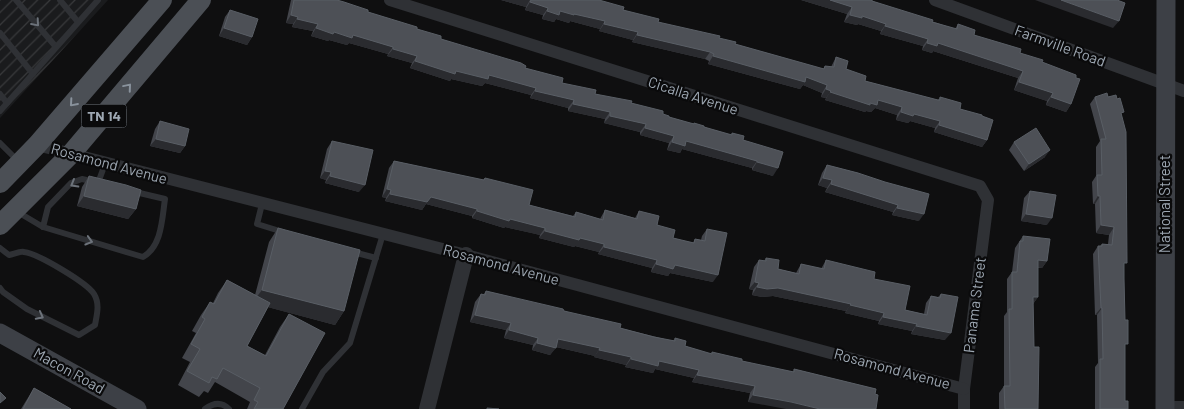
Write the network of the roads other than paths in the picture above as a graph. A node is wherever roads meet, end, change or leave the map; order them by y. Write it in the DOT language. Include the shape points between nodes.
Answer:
graph roads {
  1 [pos="16,0"];
  2 [pos="60,0"];
  3 [pos="98,0"];
  4 [pos="162,0"];
  5 [pos="201,0"];
  6 [pos="390,0"];
  7 [pos="935,0"];
  8 [pos="1166,0"];
  9 [pos="78,22"];
  10 [pos="0,34"];
  11 [pos="56,47"];
  12 [pos="33,74"];
  13 [pos="1165,84"];
  14 [pos="1184,91"];
  15 [pos="0,94"];
  16 [pos="7,103"];
  17 [pos="0,111"];
  18 [pos="0,142"];
  19 [pos="37,145"];
  20 [pos="70,155"];
  21 [pos="20,163"];
  22 [pos="105,164"];
  23 [pos="0,183"];
  24 [pos="98,183"];
  25 [pos="108,185"];
  26 [pos="127,190"];
  27 [pos="988,200"];
  28 [pos="262,204"];
  29 [pos="15,210"];
  30 [pos="0,225"];
  31 [pos="43,228"];
  32 [pos="384,234"];
  33 [pos="294,235"];
  34 [pos="0,248"];
  35 [pos="349,250"];
  36 [pos="466,255"];
  37 [pos="376,258"];
  38 [pos="0,288"];
  39 [pos="2,337"];
  40 [pos="964,389"];
  41 [pos="1184,407"];
  42 [pos="1165,408"];
  43 [pos="137,409"];
  44 [pos="205,409"];
  45 [pos="229,409"];
  46 [pos="302,409"];
  47 [pos="427,409"];
  48 [pos="964,409"];
  1 -- 11 [label="lane, one-way"];
  2 -- 9 [label="lane"];
  3 -- 9 [label="lane"];
  4 -- 19 [label="main road, TN 14, one-way"];
  20 -- 5 [label="main road, TN 14, one-way"];
  6 -- 27 [label="street, Cicalla Avenue" via="980,186"];
  7 -- 13 [label="street, Farmville Road"];
  8 -- 13 [label="main road, National Street"];
  9 -- 11 [label="lane"];
  10 -- 12 [label="lane"];
  11 -- 12 [label="lane"];
  12 -- 16 [label="lane"];
  13 -- 14 [label="street, Farmville Road"];
  13 -- 42 [label="main road, National Street"];
  15 -- 16 [label="lane"];
  16 -- 17 [label="lane"];
  18 -- 21 [label="lane"];
  19 -- 20 [label="street, Rosamond Avenue"];
  19 -- 21 [label="main road, TN 14"];
  20 -- 22 [label="street, Rosamond Avenue"];
  20 -- 29 [label="main road, TN 14"];
  21 -- 23 [label="main road, TN 14"];
  22 -- 24 [label="lane"];
  22 -- 28 [label="street, Rosamond Avenue"];
  24 -- 25 [label="lane"];
  24 -- 31 [label="lane, one-way" via="82,179 71,183 48,207"];
  31 -- 26 [label="lane, one-way" via="143,257 150,253 159,236 165,200"];
  27 -- 40 [label="street, Panama Street"];
  28 -- 32 [label="street, Rosamond Avenue"];
  28 -- 33 [label="lane" via="257,224"];
  29 -- 30 [label="main road, TN 14"];
  29 -- 31 [label="lane"];
  32 -- 36 [label="street, Rosamond Avenue"];
  32 -- 37 [label="lane"];
  38 -- 34 [label="lane, one-way" via="27,308 79,335 95,325 98,309 94,294 43,258 23,252 9,255"];
  35 -- 37 [label="lane"];
  36 -- 40 [label="street, Rosamond Avenue"];
  36 -- 47 [label="street"];
  37 -- 46 [label="lane" via="350,343 323,372"];
  39 -- 43 [label="main road, Macon Road"];
  40 -- 48 [label="street, Panama Street"];
  41 -- 42 [label="street"];
  44 -- 45 [label="lane" via="217,403"];
}
